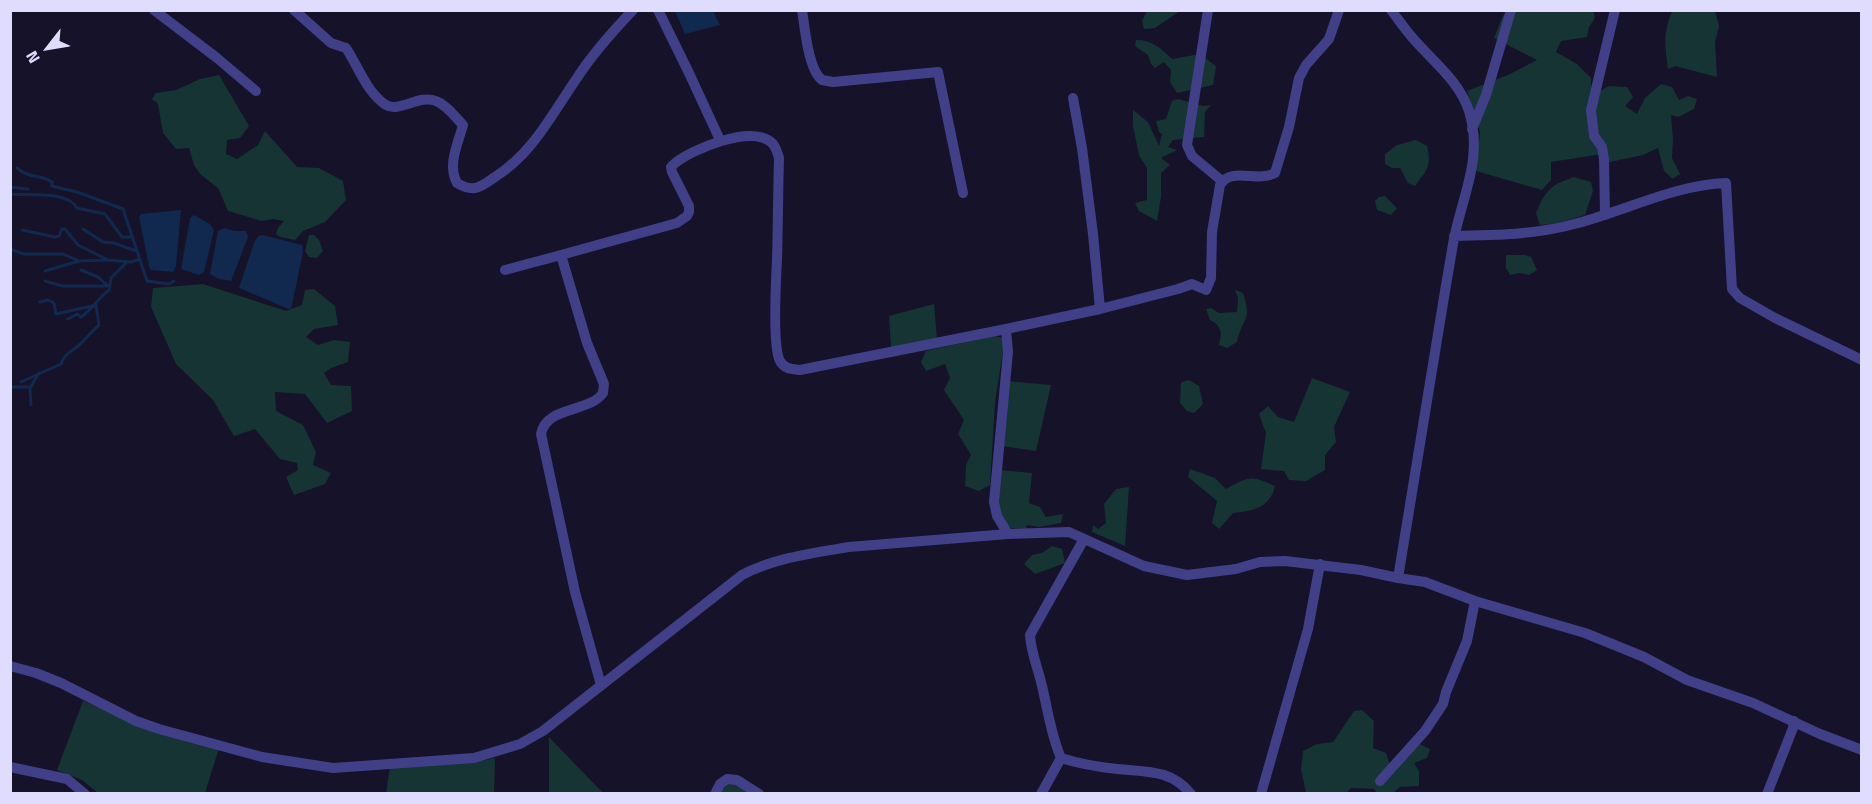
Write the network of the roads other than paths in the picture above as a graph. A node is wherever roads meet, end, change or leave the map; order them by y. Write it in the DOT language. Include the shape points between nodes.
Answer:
graph roads {
  1 [pos="154,10"];
  2 [pos="294,10"];
  3 [pos="633,10"];
  4 [pos="658,10"];
  5 [pos="802,10"];
  6 [pos="1208,10"];
  7 [pos="1339,10"];
  8 [pos="1392,10"];
  9 [pos="1511,10"];
  10 [pos="1615,10"];
  11 [pos="256,91"];
  12 [pos="1073,98"];
  13 [pos="1472,130"];
  14 [pos="720,140"];
  15 [pos="1222,181"];
  16 [pos="963,193"];
  17 [pos="1605,215"];
  18 [pos="1454,236"];
  19 [pos="561,255"];
  20 [pos="505,270"];
  21 [pos="1100,309"];
  22 [pos="1006,329"];
  23 [pos="1862,360"];
  24 [pos="1008,534"];
  25 [pos="1084,539"];
  26 [pos="1320,564"];
  27 [pos="1398,578"];
  28 [pos="1475,601"];
  29 [pos="10,666"];
  30 [pos="601,685"];
  31 [pos="1794,721"];
  32 [pos="1862,750"];
  33 [pos="1061,758"];
  34 [pos="10,767"];
  35 [pos="1380,781"];
  36 [pos="86,794"];
  37 [pos="715,794"];
  38 [pos="759,794"];
  39 [pos="1041,794"];
  40 [pos="1191,794"];
  41 [pos="1261,794"];
  42 [pos="1767,794"];
  1 -- 11 [label="street"];
  2 -- 3 [label="street" via="326,39 346,48 365,81 385,104 396,106 431,99 444,106 463,125 453,177 457,183 473,189 520,158 602,44"];
  4 -- 14 [label="street"];
  5 -- 16 [label="street" via="808,49 815,72 822,80 938,72"];
  6 -- 15 [label="street" via="1187,145 1196,160"];
  7 -- 15 [label="street" via="1329,39 1299,78 1275,173 1264,178 1231,175"];
  8 -- 13 [label="street" via="1410,36 1452,80 1469,112"];
  9 -- 13 [label="street"];
  10 -- 17 [label="street" via="1591,110 1594,136 1604,159"];
  12 -- 21 [label="street"];
  13 -- 18 [label="street" via="1476,139 1474,155"];
  14 -- 19 [label="street" via="671,167 688,206 689,212 683,219"];
  14 -- 22 [label="street" via="757,136 769,140 777,150 775,304 777,350 783,366 800,369"];
  15 -- 21 [label="street" via="1206,290 1192,284"];
  17 -- 18 [label="street" via="1525,235"];
  17 -- 23 [label="street" via="1690,188 1726,183 1732,290 1775,318"];
  18 -- 27 [label="street"];
  19 -- 20 [label="street"];
  19 -- 30 [label="street" via="587,343 604,384 603,393 551,418 541,434 575,592"];
  21 -- 22 [label="street"];
  22 -- 24 [label="street" via="1008,352 994,502"];
  24 -- 25 [label="street" via="1069,532"];
  24 -- 30 [label="street" via="849,548 756,568"];
  25 -- 26 [label="street" via="1144,566 1187,575 1260,562"];
  25 -- 33 [label="street" via="1030,635 1053,741"];
  26 -- 27 [label="street"];
  26 -- 41 [label="street" via="1308,629"];
  27 -- 28 [label="street" via="1425,582"];
  28 -- 31 [label="street" via="1585,633 1688,680"];
  28 -- 35 [label="street" via="1467,641 1443,704 1425,731"];
  29 -- 30 [label="street" via="61,683 136,721 180,736 262,757 333,768 474,758 499,752 543,731"];
  31 -- 32 [label="street"];
  31 -- 42 [label="street"];
  33 -- 39 [label="street"];
  33 -- 40 [label="street" via="1085,765 1171,776"];
  34 -- 36 [label="street" via="67,780"];
  37 -- 38 [label="street" via="727,779 737,780"];
}
